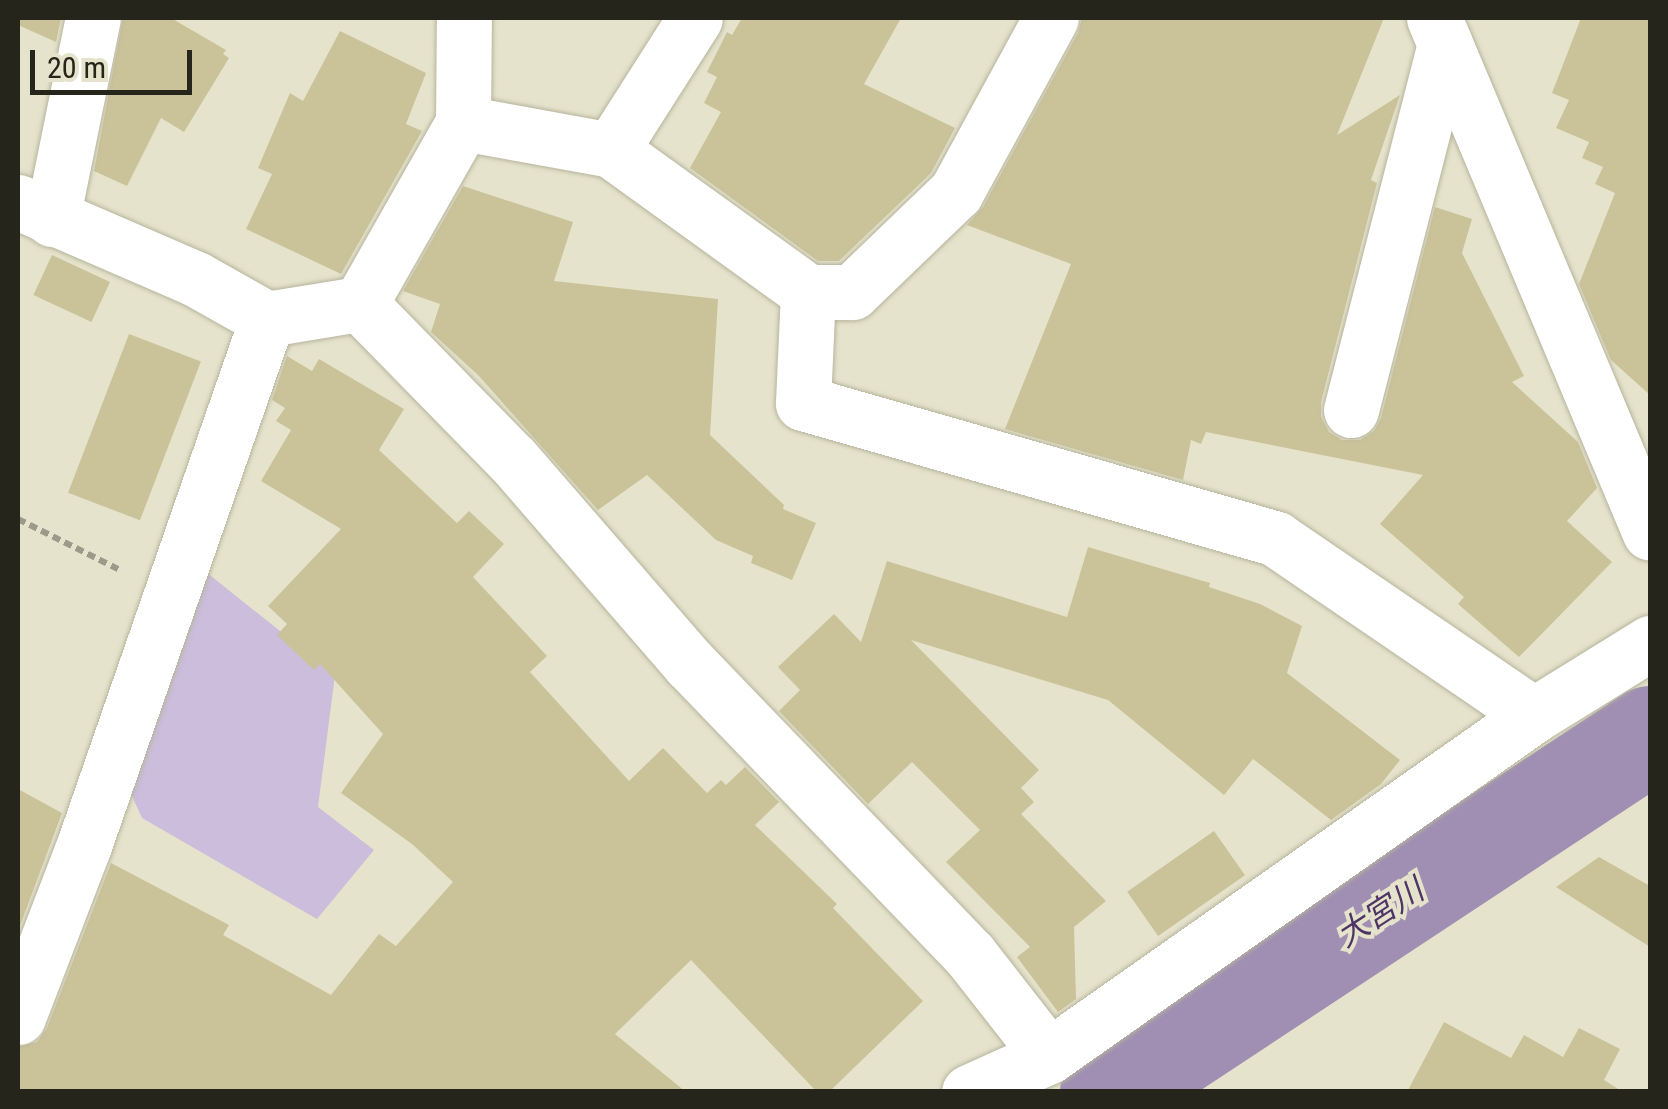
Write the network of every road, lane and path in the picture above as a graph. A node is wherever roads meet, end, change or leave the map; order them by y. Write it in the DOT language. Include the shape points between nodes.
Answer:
graph roads {
  1 [pos="93,18"];
  2 [pos="464,18"];
  3 [pos="695,18"];
  4 [pos="1051,18"];
  5 [pos="1440,31"];
  6 [pos="463,123"];
  7 [pos="611,150"];
  8 [pos="35,210"];
  9 [pos="808,292"];
  10 [pos="360,304"];
  11 [pos="268,318"];
  12 [pos="1351,410"];
  13 [pos="18,519"];
  14 [pos="1650,533"];
  15 [pos="171,595"];
  16 [pos="1650,643"];
  17 [pos="1534,715"];
  18 [pos="18,1017"];
  19 [pos="1049,1056"];
  20 [pos="969,1092"];
  1 -- 8 [label="street"];
  2 -- 6 [label="street"];
  3 -- 7 [label="street"];
  4 -- 9 [label="street" via="956,192 852,292"];
  5 -- 12 [label="street"];
  5 -- 14 [label="street"];
  6 -- 7 [label="street"];
  6 -- 10 [label="street"];
  7 -- 9 [label="street"];
  8 -- 11 [label="street" via="196,279"];
  9 -- 17 [label="street" via="803,403 1276,539"];
  10 -- 11 [label="street"];
  10 -- 19 [label="street" via="512,460 689,664 970,955"];
  11 -- 15 [label="street"];
  13 -- 15 [label="path"];
  15 -- 18 [label="street"];
  16 -- 17 [label="street"];
  17 -- 19 [label="street"];
  19 -- 20 [label="street"];
}
